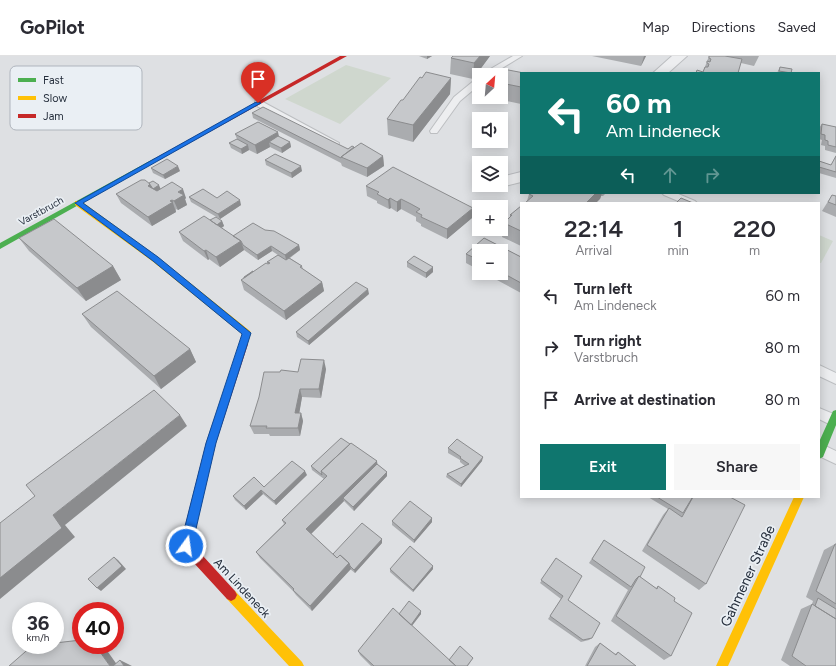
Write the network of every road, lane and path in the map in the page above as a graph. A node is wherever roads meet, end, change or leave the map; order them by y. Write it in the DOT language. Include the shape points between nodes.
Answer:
graph roads {
  1 [pos="344,56"];
  2 [pos="518,56"];
  3 [pos="680,56"];
  4 [pos="497,68"];
  5 [pos="661,72"];
  6 [pos="472,87"];
  7 [pos="258,103"];
  8 [pos="434,131"];
  9 [pos="337,144"];
  10 [pos="520,177"];
  11 [pos="508,180"];
  12 [pos="670,194"];
  13 [pos="690,202"];
  14 [pos="78,203"];
  15 [pos="0,246"];
  16 [pos="820,371"];
  17 [pos="836,379"];
  18 [pos="820,413"];
  19 [pos="835,417"];
  20 [pos="820,452"];
  21 [pos="836,458"];
  22 [pos="799,498"];
  23 [pos="298,666"];
  24 [pos="722,666"];
  1 -- 7 [label="street, Varstbruch"];
  2 -- 4 [label="lane"];
  3 -- 5 [label="street"];
  6 -- 8 [label="lane" via="458,99"];
  7 -- 9 [label="lane"];
  7 -- 14 [label="street, Varstbruch"];
  10 -- 11 [label="street"];
  12 -- 13 [label="lane"];
  14 -- 15 [label="street, Varstbruch"];
  14 -- 23 [label="street, Am Lindeneck" via="155,259 247,333 211,443 186,546"];
  16 -- 17 [label="lane"];
  18 -- 19 [label="lane"];
  19 -- 20 [label="street"];
  20 -- 21 [label="lane"];
  22 -- 24 [label="street, Gahmener Straße"];
}
